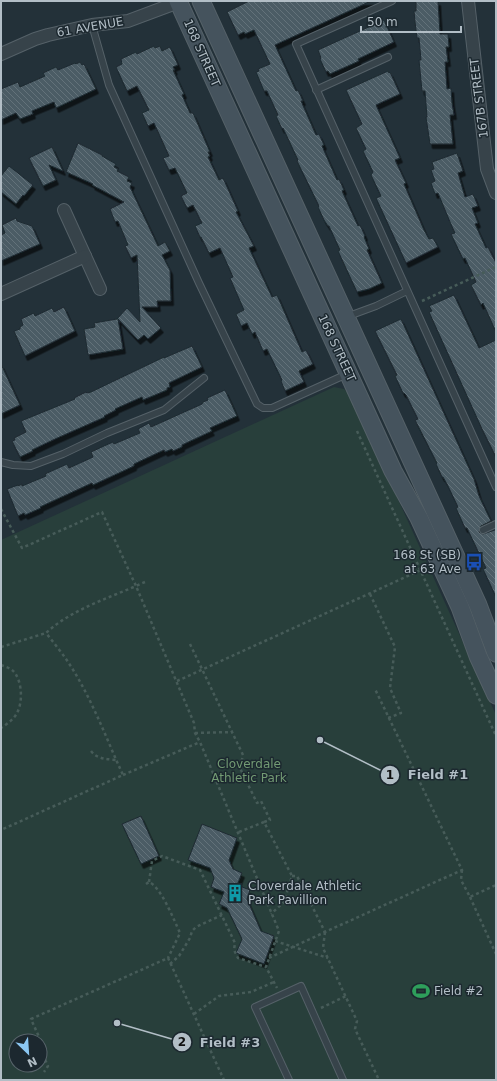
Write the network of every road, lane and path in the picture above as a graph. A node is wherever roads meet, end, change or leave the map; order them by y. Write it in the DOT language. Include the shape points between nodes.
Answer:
graph roads {
  1 [pos="179,1"];
  2 [pos="201,1"];
  3 [pos="392,1"];
  4 [pos="468,1"];
  5 [pos="92,25"];
  6 [pos="1,54"];
  7 [pos="388,57"];
  8 [pos="316,90"];
  9 [pos="259,129"];
  10 [pos="496,194"];
  11 [pos="64,210"];
  12 [pos="85,256"];
  13 [pos="496,267"];
  14 [pos="100,289"];
  15 [pos="407,291"];
  16 [pos="1,294"];
  17 [pos="422,301"];
  18 [pos="346,317"];
  19 [pos="348,373"];
  20 [pos="204,378"];
  21 [pos="354,425"];
  22 [pos="1,462"];
  23 [pos="496,487"];
  24 [pos="1,509"];
  25 [pos="496,524"];
  26 [pos="483,530"];
  27 [pos="420,570"];
  28 [pos="145,582"];
  29 [pos="136,586"];
  30 [pos="370,594"];
  31 [pos="491,624"];
  32 [pos="46,633"];
  33 [pos="470,633"];
  34 [pos="190,644"];
  35 [pos="1,647"];
  36 [pos="496,653"];
  37 [pos="1,665"];
  38 [pos="202,670"];
  39 [pos="177,681"];
  40 [pos="375,689"];
  41 [pos="496,694"];
  42 [pos="388,718"];
  43 [pos="1,728"];
  44 [pos="232,732"];
  45 [pos="195,733"];
  46 [pos="496,736"];
  47 [pos="200,742"];
  48 [pos="91,751"];
  49 [pos="117,761"];
  50 [pos="123,775"];
  51 [pos="264,822"];
  52 [pos="1,830"];
  53 [pos="239,832"];
  54 [pos="462,870"];
  55 [pos="292,876"];
  56 [pos="496,885"];
  57 [pos="470,897"];
  58 [pos="271,914"];
  59 [pos="222,915"];
  60 [pos="325,932"];
  61 [pos="275,941"];
  62 [pos="293,947"];
  63 [pos="496,954"];
  64 [pos="168,958"];
  65 [pos="269,958"];
  66 [pos="328,958"];
  67 [pos="170,964"];
  68 [pos="266,967"];
  69 [pos="274,982"];
  70 [pos="280,995"];
  71 [pos="346,996"];
  72 [pos="313,1012"];
  73 [pos="194,1014"];
  74 [pos="37,1033"];
  75 [pos="224,1080"];
  76 [pos="288,1080"];
  77 [pos="343,1080"];
  78 [pos="379,1080"];
  1 -- 5 [label="street, 61 AVENUE" via="128,21"];
  1 -- 9 [label="main road" via="193,10 235,97"];
  1 -- 19 [label="main road, 168 STREET"];
  2 -- 9 [label="main road, 168 STREET"];
  3 -- 8 [label="lane" via="296,44"];
  4 -- 10 [label="street, 167B STREET" via="487,169"];
  5 -- 6 [label="street, 61 AVENUE" via="41,37"];
  5 -- 19 [label="lane" via="109,85 257,404 263,408 272,408"];
  7 -- 8 [label="lane"];
  8 -- 15 [label="lane"];
  9 -- 18 [label="main road, 168 STREET"];
  11 -- 12 [label="street"];
  12 -- 14 [label="street"];
  12 -- 16 [label="street"];
  13 -- 17 [label="path"];
  15 -- 18 [label="lane"];
  15 -- 23 [label="lane"];
  18 -- 31 [label="main road, 168 STREET" via="478,605"];
  19 -- 33 [label="main road, 168 STREET" via="393,471 419,518"];
  20 -- 22 [label="lane" via="164,410 62,454 31,466"];
  21 -- 27 [label="path"];
  24 -- 29 [label="path" via="22,548 102,512"];
  25 -- 26 [label="lane"];
  27 -- 30 [label="path"];
  27 -- 46 [label="path"];
  28 -- 29 [label="path"];
  29 -- 32 [label="path" via="70,616"];
  29 -- 39 [label="path"];
  30 -- 38 [label="path"];
  30 -- 42 [label="path" via="395,648 390,688 401,713"];
  31 -- 33 [label="main road"];
  31 -- 36 [label="main road, 168 STREET"];
  32 -- 35 [label="path"];
  32 -- 49 [label="path" via="81,685"];
  33 -- 41 [label="main road, 168 STREET"];
  34 -- 38 [label="path"];
  37 -- 43 [label="path" via="16,674 21,695 17,712"];
  38 -- 39 [label="path"];
  38 -- 44 [label="path"];
  39 -- 45 [label="path" via="194,723"];
  40 -- 42 [label="path"];
  42 -- 54 [label="path"];
  44 -- 45 [label="path"];
  44 -- 51 [label="path" via="244,755 240,768 257,803 261,801 270,820"];
  45 -- 47 [label="path"];
  47 -- 50 [label="path"];
  47 -- 53 [label="path"];
  48 -- 49 [label="path" via="94,756"];
  49 -- 50 [label="path"];
  50 -- 52 [label="path"];
  51 -- 53 [label="path"];
  51 -- 55 [label="path"];
  53 -- 58 [label="path"];
  54 -- 57 [label="path" via="461,880"];
  54 -- 60 [label="path"];
  55 -- 58 [label="path" via="284,902"];
  55 -- 60 [label="path" via="297,876"];
  56 -- 57 [label="path"];
  57 -- 63 [label="path"];
  58 -- 61 [label="path" via="279,931"];
  59 -- 64 [label="path" via="200,870 162,856 152,861 148,883 154,884 180,933"];
  59 -- 67 [label="path" via="196,927 179,956"];
  59 -- 68 [label="path" via="235,943 234,950 238,958"];
  60 -- 62 [label="path"];
  60 -- 66 [label="path" via="323,948"];
  61 -- 62 [label="path"];
  61 -- 65 [label="path"];
  62 -- 65 [label="path"];
  62 -- 66 [label="path"];
  64 -- 67 [label="path"];
  64 -- 74 [label="path" via="31,1019"];
  65 -- 68 [label="path"];
  66 -- 71 [label="path"];
  67 -- 73 [label="path"];
  68 -- 69 [label="path"];
  69 -- 70 [label="path"];
  69 -- 73 [label="path" via="251,992 219,996"];
  70 -- 72 [label="lane" via="301,986"];
  70 -- 76 [label="lane" via="255,1007"];
  71 -- 72 [label="path"];
  71 -- 78 [label="path" via="357,1021 355,1029"];
  72 -- 77 [label="lane"];
  73 -- 75 [label="path"];
}
